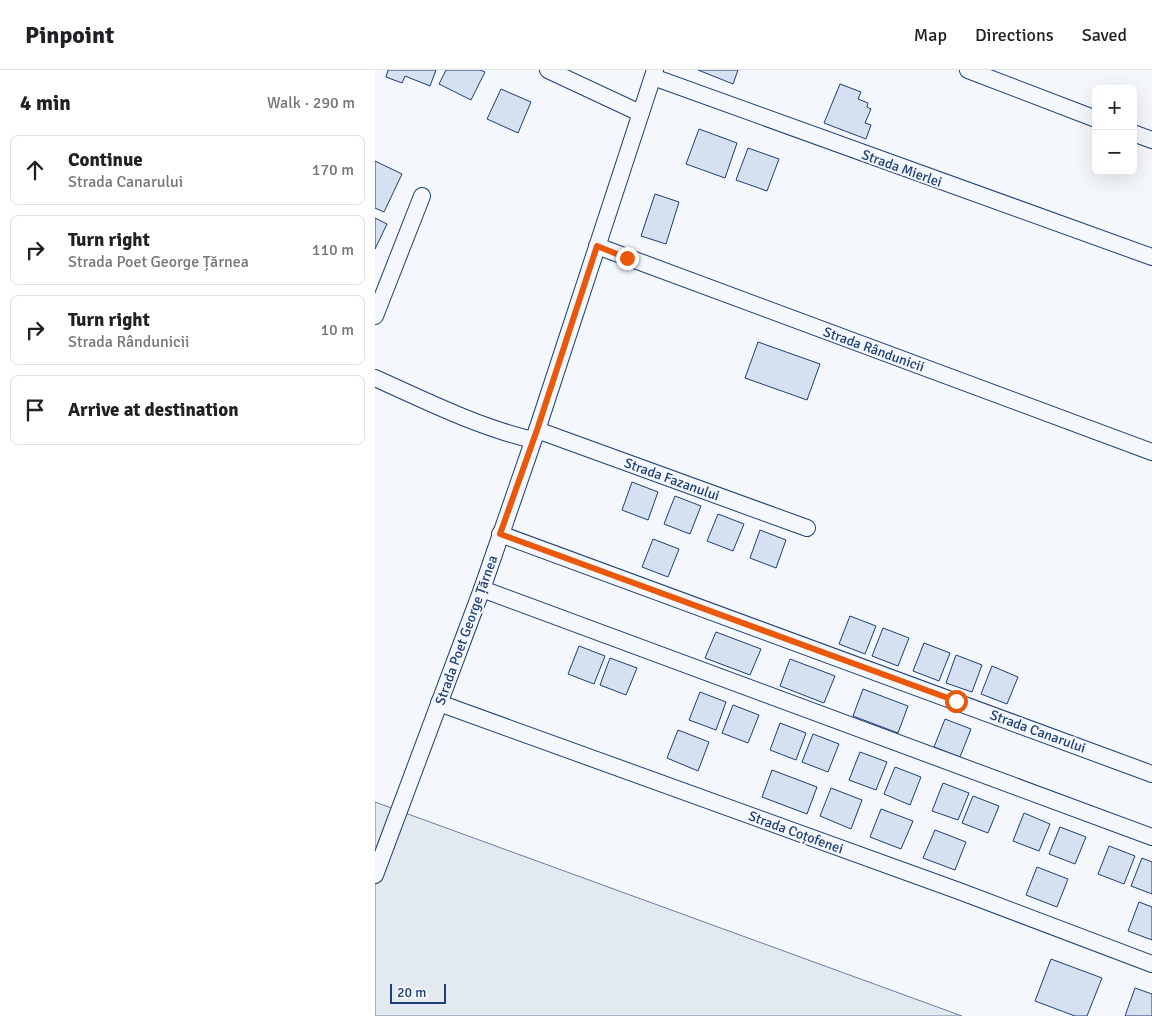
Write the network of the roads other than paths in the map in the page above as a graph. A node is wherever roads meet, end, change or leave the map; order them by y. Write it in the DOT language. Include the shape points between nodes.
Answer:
graph roads {
  1 [pos="548,70"];
  2 [pos="968,70"];
  3 [pos="654,74"];
  4 [pos="640,113"];
  5 [pos="1092,117"];
  6 [pos="1137,134"];
  7 [pos="1152,140"];
  8 [pos="422,196"];
  9 [pos="597,246"];
  10 [pos="1152,257"];
  11 [pos="375,316"];
  12 [pos="375,378"];
  13 [pos="535,435"];
  14 [pos="1152,452"];
  15 [pos="807,528"];
  16 [pos="500,534"];
  17 [pos="483,589"];
  18 [pos="439,703"];
  19 [pos="1152,774"];
  20 [pos="1152,837"];
  21 [pos="375,874"];
  22 [pos="1152,964"];
  1 -- 4 [label="street"];
  2 -- 5 [label="street"];
  3 -- 4 [label="street, Strada Poet George Țărnea"];
  3 -- 10 [label="street, Strada Mierlei"];
  4 -- 9 [label="street, Strada Poet George Țărnea"];
  6 -- 7 [label="street"];
  8 -- 11 [label="street"];
  9 -- 13 [label="street, Strada Poet George Țărnea"];
  9 -- 14 [label="street, Strada Rândunicii"];
  12 -- 13 [label="street, Strada Fazanului" via="504,433"];
  13 -- 15 [label="street, Strada Fazanului"];
  13 -- 16 [label="street, Strada Poet George Țărnea"];
  16 -- 17 [label="street, Strada Poet George Țărnea"];
  16 -- 19 [label="street, Strada Canarului"];
  17 -- 18 [label="street, Strada Poet George Țărnea"];
  17 -- 20 [label="street"];
  18 -- 21 [label="street, Strada Poet George Țărnea"];
  18 -- 22 [label="street, Strada Coțofenei"];
}
